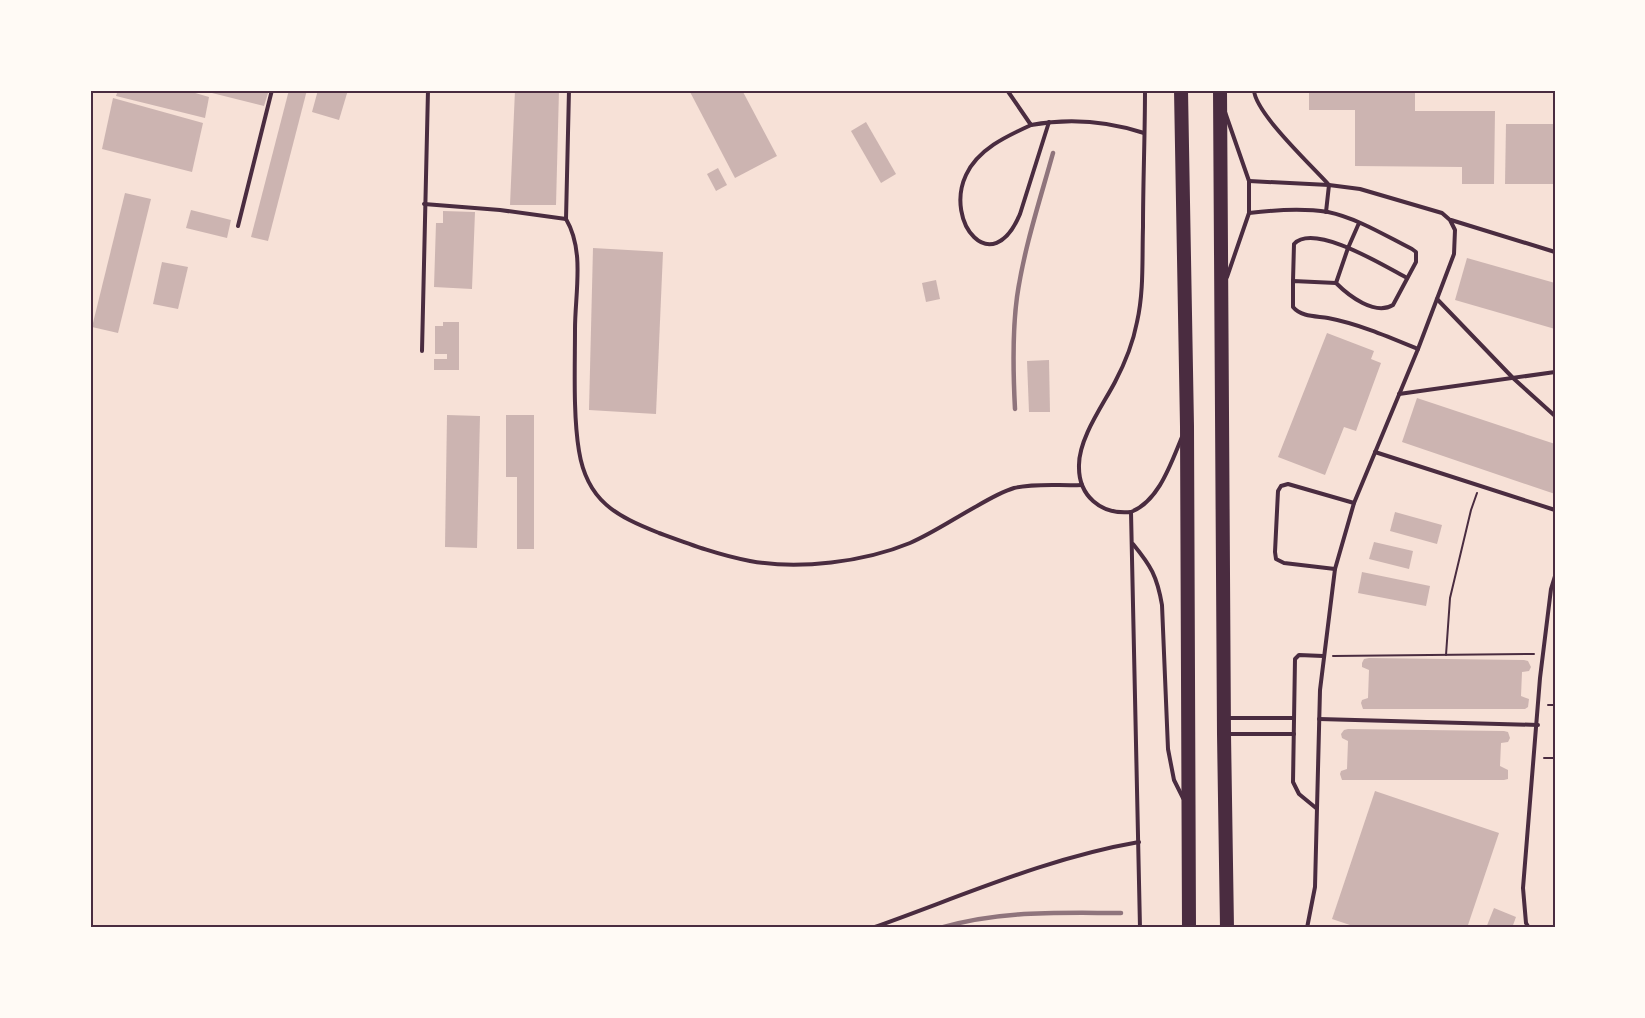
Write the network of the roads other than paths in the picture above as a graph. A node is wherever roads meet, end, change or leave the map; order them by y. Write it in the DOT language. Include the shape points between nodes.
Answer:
graph roads {
  1 [pos="272,90"];
  2 [pos="428,90"];
  3 [pos="569,90"];
  4 [pos="1007,90"];
  5 [pos="1144,90"];
  6 [pos="1181,90"];
  7 [pos="1254,90"];
  8 [pos="1220,95"];
  9 [pos="1049,122"];
  10 [pos="1031,125"];
  11 [pos="1144,134"];
  12 [pos="1249,181"];
  13 [pos="1329,185"];
  14 [pos="424,204"];
  15 [pos="1326,212"];
  16 [pos="1249,213"];
  17 [pos="566,219"];
  18 [pos="1450,220"];
  19 [pos="1359,223"];
  20 [pos="238,226"];
  21 [pos="1347,248"];
  22 [pos="1555,252"];
  23 [pos="1407,278"];
  24 [pos="1293,280"];
  25 [pos="1336,283"];
  26 [pos="1222,291"];
  27 [pos="1437,299"];
  28 [pos="1418,349"];
  29 [pos="422,351"];
  30 [pos="1555,372"];
  31 [pos="1514,378"];
  32 [pos="1399,394"];
  33 [pos="1555,416"];
  34 [pos="1187,426"];
  35 [pos="1375,452"];
  36 [pos="1082,484"];
  37 [pos="1354,503"];
  38 [pos="1555,510"];
  39 [pos="1131,512"];
  40 [pos="1132,543"];
  41 [pos="1335,569"];
  42 [pos="1555,576"];
  43 [pos="1323,656"];
  44 [pos="1224,718"];
  45 [pos="1294,718"];
  46 [pos="1319,719"];
  47 [pos="1538,725"];
  48 [pos="1224,734"];
  49 [pos="1294,734"];
  50 [pos="1187,806"];
  51 [pos="1317,809"];
  52 [pos="1139,842"];
  53 [pos="872,928"];
  54 [pos="1140,928"];
  55 [pos="1189,928"];
  56 [pos="1227,928"];
  57 [pos="1307,928"];
  58 [pos="1529,928"];
  1 -- 20 [label="lane"];
  2 -- 14 [label="lane"];
  3 -- 17 [label="lane"];
  4 -- 10 [label="lane"];
  5 -- 11 [label="lane"];
  6 -- 34 [label="highway"];
  7 -- 13 [label="lane" via="1255,98 1276,127"];
  8 -- 12 [label="lane"];
  8 -- 26 [label="highway"];
  9 -- 10 [label="lane"];
  9 -- 10 [label="lane" via="1014,229 998,242 981,243 970,234 963,217 966,175 989,147"];
  9 -- 11 [label="lane" via="1103,123"];
  11 -- 36 [label="lane" via="1138,321 1126,359 1083,442 1078,465"];
  12 -- 13 [label="lane"];
  12 -- 16 [label="lane"];
  13 -- 15 [label="lane"];
  13 -- 18 [label="lane" via="1400,199 1442,213"];
  14 -- 17 [label="lane"];
  14 -- 29 [label="lane"];
  15 -- 16 [label="lane"];
  15 -- 19 [label="lane"];
  16 -- 26 [label="lane"];
  17 -- 36 [label="lane" via="574,233 577,254 575,329 583,470 601,502 642,526 709,551 752,561 818,563 881,553 911,542 1013,489"];
  18 -- 22 [label="lane"];
  18 -- 27 [label="lane" via="1455,230 1454,254"];
  19 -- 21 [label="lane"];
  19 -- 23 [label="lane" via="1416,252 1416,262"];
  21 -- 23 [label="lane"];
  21 -- 24 [label="lane" via="1323,239 1296,241"];
  21 -- 25 [label="lane"];
  23 -- 25 [label="lane" via="1393,304 1381,309 1352,297"];
  24 -- 25 [label="lane"];
  24 -- 28 [label="lane" via="1293,307 1300,313 1359,326"];
  26 -- 44 [label="highway"];
  27 -- 28 [label="lane"];
  27 -- 31 [label="lane"];
  28 -- 32 [label="lane"];
  30 -- 31 [label="lane"];
  31 -- 32 [label="lane"];
  31 -- 33 [label="lane"];
  32 -- 35 [label="lane"];
  34 -- 39 [label="lane" via="1160,485 1147,502"];
  34 -- 50 [label="highway"];
  35 -- 37 [label="lane"];
  35 -- 38 [label="lane"];
  36 -- 39 [label="lane" via="1097,506 1108,511"];
  37 -- 41 [label="lane"];
  37 -- 41 [label="lane" via="1288,484 1278,491 1276,559"];
  39 -- 40 [label="lane"];
  40 -- 50 [label="lane" via="1152,567 1158,584 1165,625 1169,758 1174,780"];
  40 -- 52 [label="lane"];
  41 -- 43 [label="lane"];
  42 -- 47 [label="lane" via="1543,654"];
  43 -- 45 [label="lane" via="1296,657"];
  43 -- 46 [label="lane"];
  44 -- 45 [label="lane"];
  44 -- 48 [label="highway"];
  45 -- 49 [label="lane"];
  46 -- 47 [label="lane"];
  46 -- 51 [label="lane"];
  47 -- 58 [label="lane" via="1523,888"];
  48 -- 49 [label="lane"];
  48 -- 56 [label="highway"];
  49 -- 51 [label="lane" via="1295,789"];
  50 -- 55 [label="highway"];
  51 -- 57 [label="lane" via="1315,887"];
  52 -- 53 [label="lane" via="1053,862"];
  52 -- 54 [label="lane"];
}
